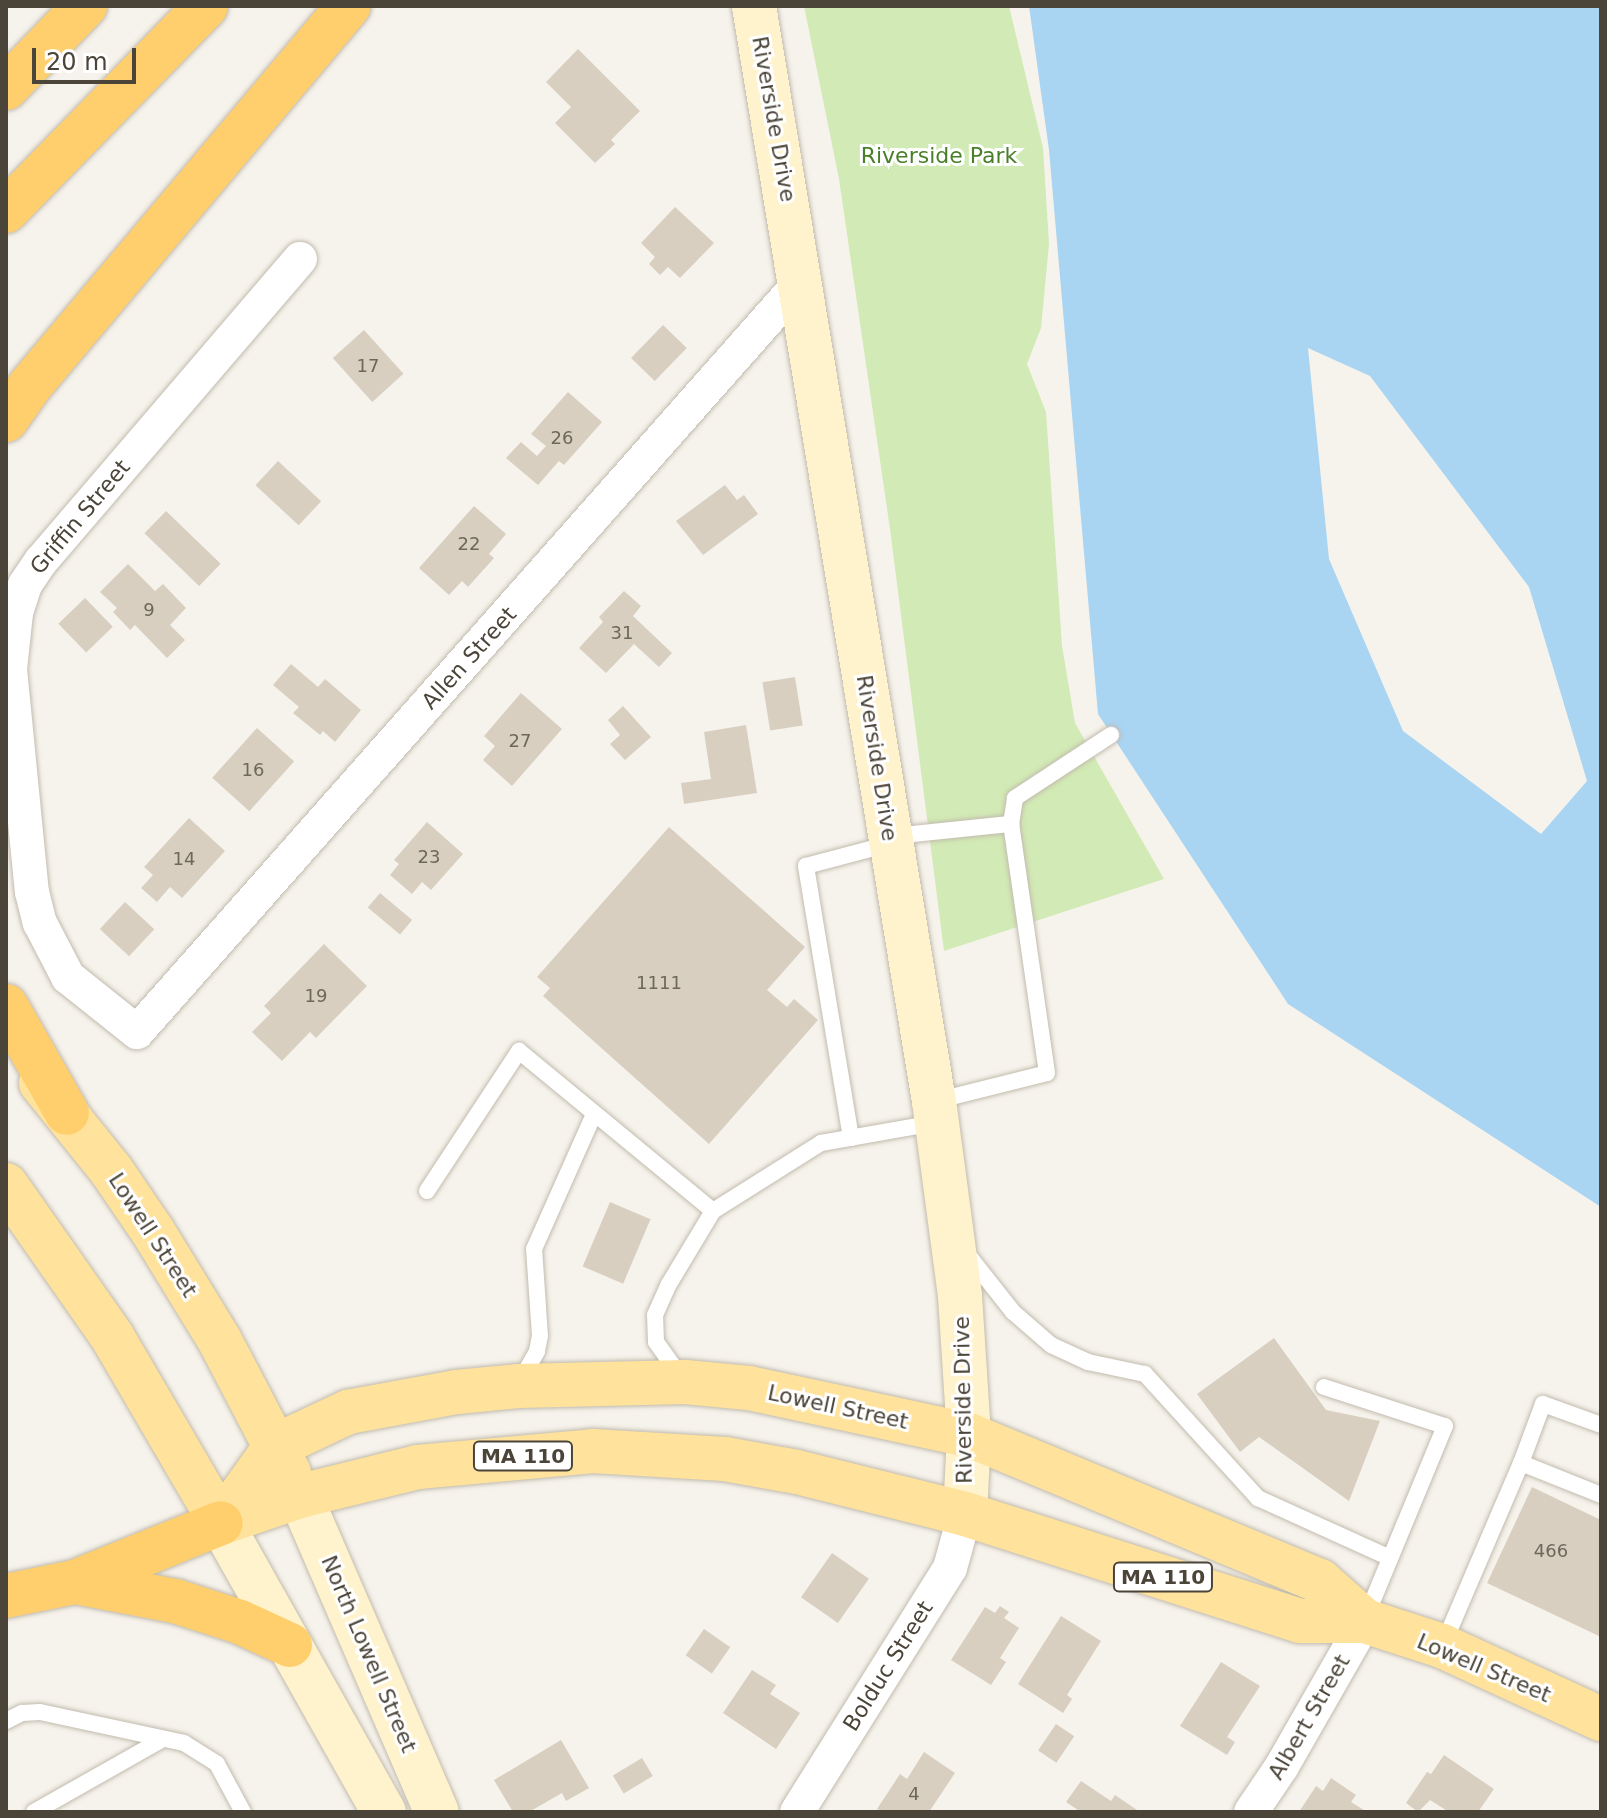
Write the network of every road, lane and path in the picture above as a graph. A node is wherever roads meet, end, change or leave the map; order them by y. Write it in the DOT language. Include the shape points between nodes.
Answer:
graph roads {
  1 [pos="85,6"];
  2 [pos="206,6"];
  3 [pos="349,6"];
  4 [pos="754,6"];
  5 [pos="6,88"];
  6 [pos="6,211"];
  7 [pos="300,259"];
  8 [pos="800,283"];
  9 [pos="6,420"];
  10 [pos="1111,735"];
  11 [pos="1011,824"];
  12 [pos="890,840"];
  13 [pos="6,1006"];
  14 [pos="137,1032"];
  15 [pos="6,1042"];
  16 [pos="935,1112"];
  17 [pos="67,1113"];
  18 [pos="594,1114"];
  19 [pos="851,1138"];
  20 [pos="6,1185"];
  21 [pos="427,1191"];
  22 [pos="713,1211"];
  23 [pos="952,1233"];
  24 [pos="685,1382"];
  25 [pos="518,1386"];
  26 [pos="1324,1387"];
  27 [pos="1601,1425"];
  28 [pos="969,1435"];
  29 [pos="276,1446"];
  30 [pos="1521,1463"];
  31 [pos="1601,1495"];
  32 [pos="300,1496"];
  33 [pos="965,1514"];
  34 [pos="221,1523"];
  35 [pos="1390,1558"];
  36 [pos="75,1582"];
  37 [pos="6,1596"];
  38 [pos="1365,1621"];
  39 [pos="290,1645"];
  40 [pos="1442,1646"];
  41 [pos="1601,1719"];
  42 [pos="6,1721"];
  43 [pos="163,1739"];
  44 [pos="34,1812"];
  45 [pos="243,1812"];
  46 [pos="384,1812"];
  47 [pos="437,1812"];
  48 [pos="797,1812"];
  49 [pos="1251,1812"];
  1 -- 5 [label="highway"];
  2 -- 6 [label="highway"];
  3 -- 9 [label="highway"];
  4 -- 8 [label="main road, Riverside Drive"];
  7 -- 14 [label="street, Griffin Street" via="41,561 25,585 16,613 10,669 36,908 68,977"];
  8 -- 12 [label="main road, Riverside Drive"];
  8 -- 14 [label="street, Allen Street"];
  10 -- 11 [label="lane" via="1015,798"];
  11 -- 12 [label="lane"];
  11 -- 16 [label="lane" via="1047,1073"];
  12 -- 16 [label="main road, Riverside Drive"];
  12 -- 19 [label="lane" via="806,866"];
  13 -- 17 [label="highway"];
  15 -- 17 [label="main road, Lowell Street"];
  16 -- 19 [label="lane"];
  16 -- 23 [label="main road, Riverside Drive"];
  17 -- 29 [label="main road, Lowell Street" via="187,1285"];
  18 -- 21 [label="lane" via="519,1051"];
  18 -- 22 [label="lane"];
  18 -- 25 [label="lane" via="534,1249 540,1336"];
  19 -- 22 [label="lane" via="821,1143"];
  20 -- 34 [label="main road" via="113,1338"];
  22 -- 24 [label="lane" via="669,1284 653,1328 656,1342"];
  23 -- 28 [label="main road, Riverside Drive"];
  23 -- 35 [label="lane" via="1013,1312 1051,1345 1088,1362 1145,1374 1258,1498"];
  24 -- 25 [label="main road, Lowell Street / MA 110"];
  24 -- 28 [label="main road, Lowell Street / MA 110" via="749,1388"];
  25 -- 29 [label="main road, Lowell Street / MA 110" via="348,1412"];
  26 -- 35 [label="lane" via="1445,1426"];
  27 -- 30 [label="lane" via="1543,1404"];
  28 -- 33 [label="main road, Riverside Drive"];
  28 -- 38 [label="main road, Lowell Street / MA 110" via="1320,1581"];
  29 -- 32 [label="main road, Lowell Street"];
  29 -- 34 [label="main road, Lowell Street"];
  30 -- 31 [label="lane"];
  30 -- 40 [label="lane"];
  32 -- 33 [label="main road, Lowell Street / MA 110" via="418,1467 551,1453 637,1452 797,1472"];
  32 -- 34 [label="main road, Lowell Street / MA 110"];
  32 -- 47 [label="main road, North Lowell Street"];
  33 -- 38 [label="main road, Lowell Street / MA 110" via="1300,1621"];
  33 -- 48 [label="street, Bolduc Street" via="950,1568"];
  34 -- 36 [label="highway"];
  34 -- 39 [label="main road"];
  35 -- 38 [label="lane"];
  36 -- 37 [label="highway"];
  36 -- 39 [label="highway" via="175,1601"];
  38 -- 40 [label="main road, Lowell Street / MA 110"];
  38 -- 49 [label="street, Albert Street"];
  39 -- 46 [label="main road"];
  40 -- 41 [label="main road, Lowell Street / MA 110"];
  42 -- 43 [label="lane" via="40,1712"];
  43 -- 44 [label="lane"];
  43 -- 45 [label="lane" via="184,1743 217,1764"];
}
